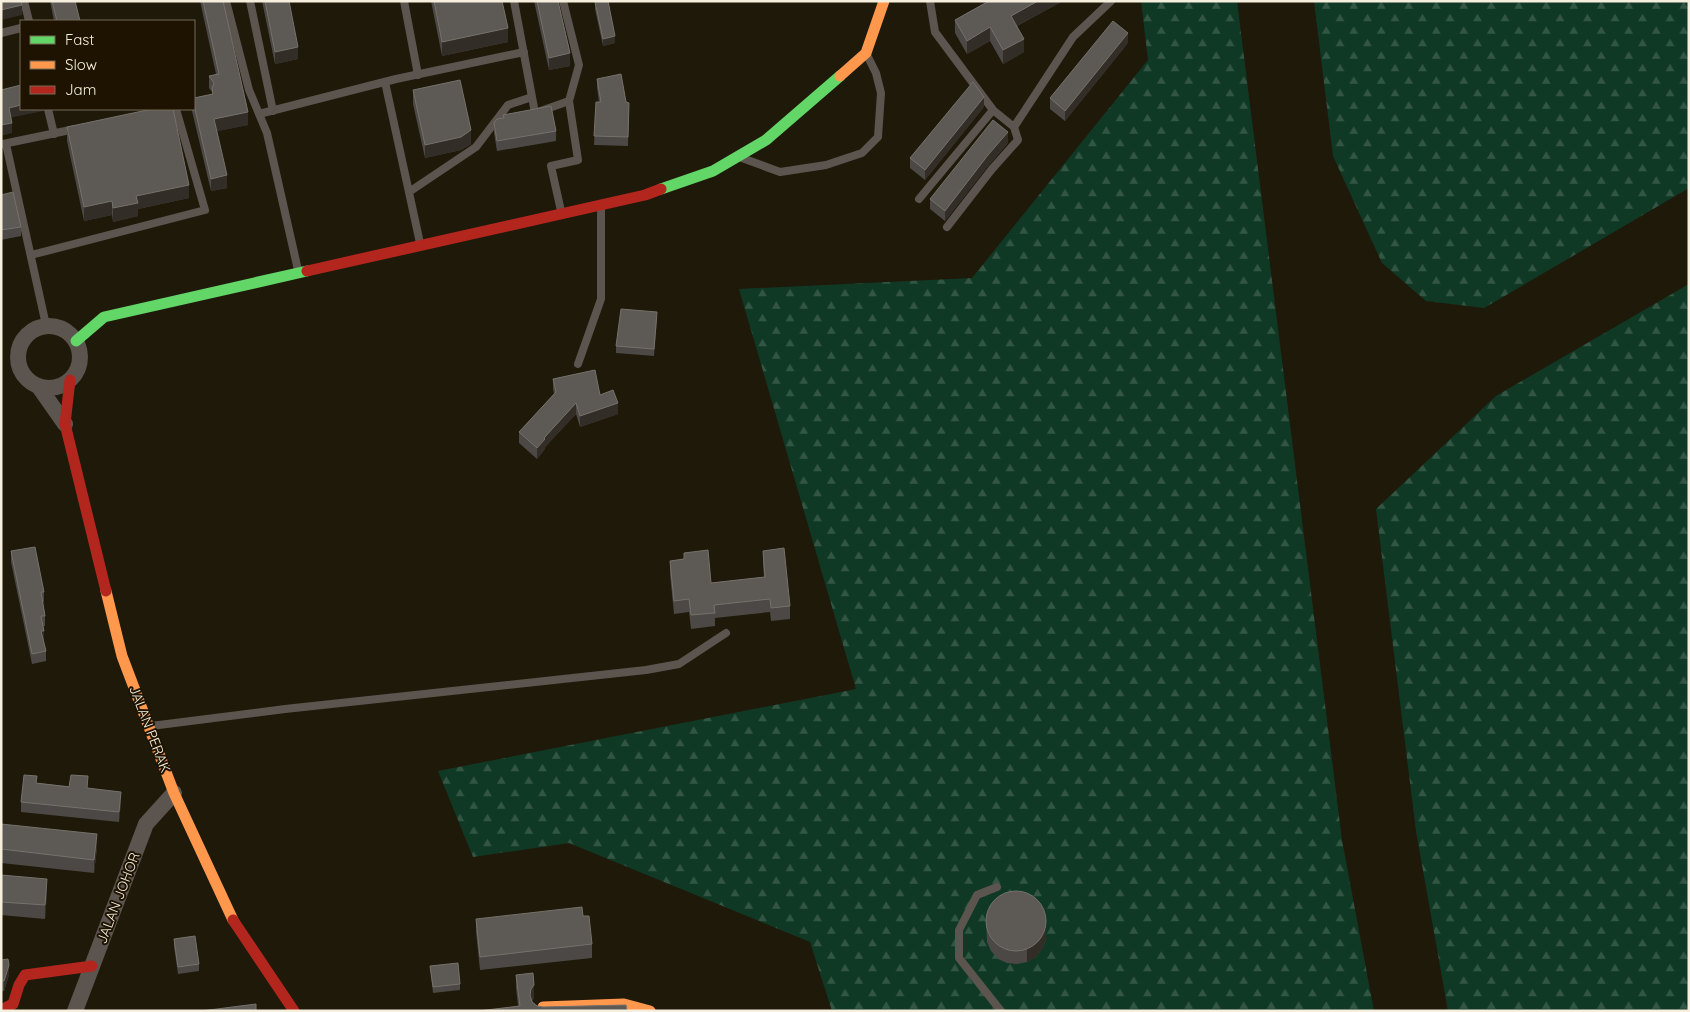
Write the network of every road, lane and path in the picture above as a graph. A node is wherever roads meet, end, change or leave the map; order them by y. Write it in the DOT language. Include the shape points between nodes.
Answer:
graph roads {
  1 [pos="24,1"];
  2 [pos="226,1"];
  3 [pos="250,1"];
  4 [pos="404,1"];
  5 [pos="514,1"];
  6 [pos="563,1"];
  7 [pos="884,1"];
  8 [pos="1111,1"];
  9 [pos="931,2"];
  10 [pos="29,20"];
  11 [pos="20,28"];
  12 [pos="1,33"];
  13 [pos="524,52"];
  14 [pos="866,53"];
  15 [pos="418,75"];
  16 [pos="386,82"];
  17 [pos="532,97"];
  18 [pos="569,101"];
  19 [pos="48,110"];
  20 [pos="176,110"];
  21 [pos="993,110"];
  22 [pos="274,111"];
  23 [pos="259,114"];
  24 [pos="1014,127"];
  25 [pos="80,128"];
  26 [pos="54,134"];
  27 [pos="4,144"];
  28 [pos="737,157"];
  29 [pos="409,192"];
  30 [pos="919,199"];
  31 [pos="601,204"];
  32 [pos="561,213"];
  33 [pos="947,227"];
  34 [pos="420,245"];
  35 [pos="31,255"];
  36 [pos="298,272"];
  37 [pos="46,325"];
  38 [pos="76,341"];
  39 [pos="578,364"];
  40 [pos="70,380"];
  41 [pos="39,387"];
  42 [pos="65,424"];
  43 [pos="726,633"];
  44 [pos="149,726"];
  45 [pos="174,792"];
  46 [pos="997,886"];
  47 [pos="92,966"];
  48 [pos="542,1007"];
  49 [pos="1,1010"];
  50 [pos="75,1011"];
  51 [pos="294,1011"];
  52 [pos="650,1011"];
  53 [pos="1001,1011"];
  1 -- 10 [label="lane"];
  2 -- 23 [label="lane" via="249,90"];
  3 -- 22 [label="lane"];
  4 -- 15 [label="lane"];
  5 -- 13 [label="lane"];
  6 -- 18 [label="lane" via="580,65"];
  7 -- 14 [label="street"];
  8 -- 24 [label="lane" via="1073,37"];
  9 -- 21 [label="lane" via="935,32"];
  11 -- 12 [label="lane"];
  13 -- 15 [label="lane"];
  13 -- 17 [label="lane"];
  14 -- 28 [label="street" via="766,140"];
  14 -- 28 [label="lane" via="881,93 878,137 862,153 826,165 780,172"];
  15 -- 16 [label="lane"];
  16 -- 22 [label="lane"];
  16 -- 29 [label="lane"];
  17 -- 18 [label="lane" via="535,113"];
  17 -- 29 [label="lane" via="508,105 476,147"];
  18 -- 32 [label="lane" via="578,160 551,166"];
  19 -- 26 [label="lane"];
  20 -- 35 [label="lane" via="204,210"];
  21 -- 24 [label="lane"];
  21 -- 30 [label="lane"];
  22 -- 23 [label="lane"];
  23 -- 36 [label="lane" via="267,132"];
  24 -- 33 [label="lane" via="1018,140"];
  25 -- 26 [label="lane"];
  26 -- 27 [label="lane"];
  27 -- 35 [label="lane"];
  28 -- 31 [label="street" via="713,171 645,195"];
  29 -- 34 [label="lane"];
  31 -- 32 [label="street"];
  31 -- 39 [label="lane" via="601,299"];
  32 -- 34 [label="street"];
  34 -- 36 [label="street"];
  35 -- 37 [label="lane"];
  36 -- 38 [label="street" via="104,316"];
  37 -- 38 [label="street" via="62,329"];
  37 -- 41 [label="street" via="26,336 18,355 23,374"];
  38 -- 40 [label="street" via="80,362"];
  40 -- 41 [label="street" via="61,386"];
  40 -- 42 [label="street, JALAN PERAK"];
  41 -- 42 [label="street, JALAN PERAK"];
  42 -- 44 [label="street, JALAN PERAK" via="122,656"];
  43 -- 44 [label="lane" via="679,664 646,670"];
  44 -- 45 [label="street, JALAN PERAK"];
  45 -- 47 [label="street, JALAN JOHOR" via="146,824"];
  45 -- 51 [label="street, JALAN PERAK" via="231,917"];
  46 -- 53 [label="lane" via="977,895 959,930 958,958"];
  47 -- 49 [label="street" via="25,974 14,1004"];
  47 -- 50 [label="street, JALAN JOHOR"];
  48 -- 52 [label="street" via="624,1004"];
}
